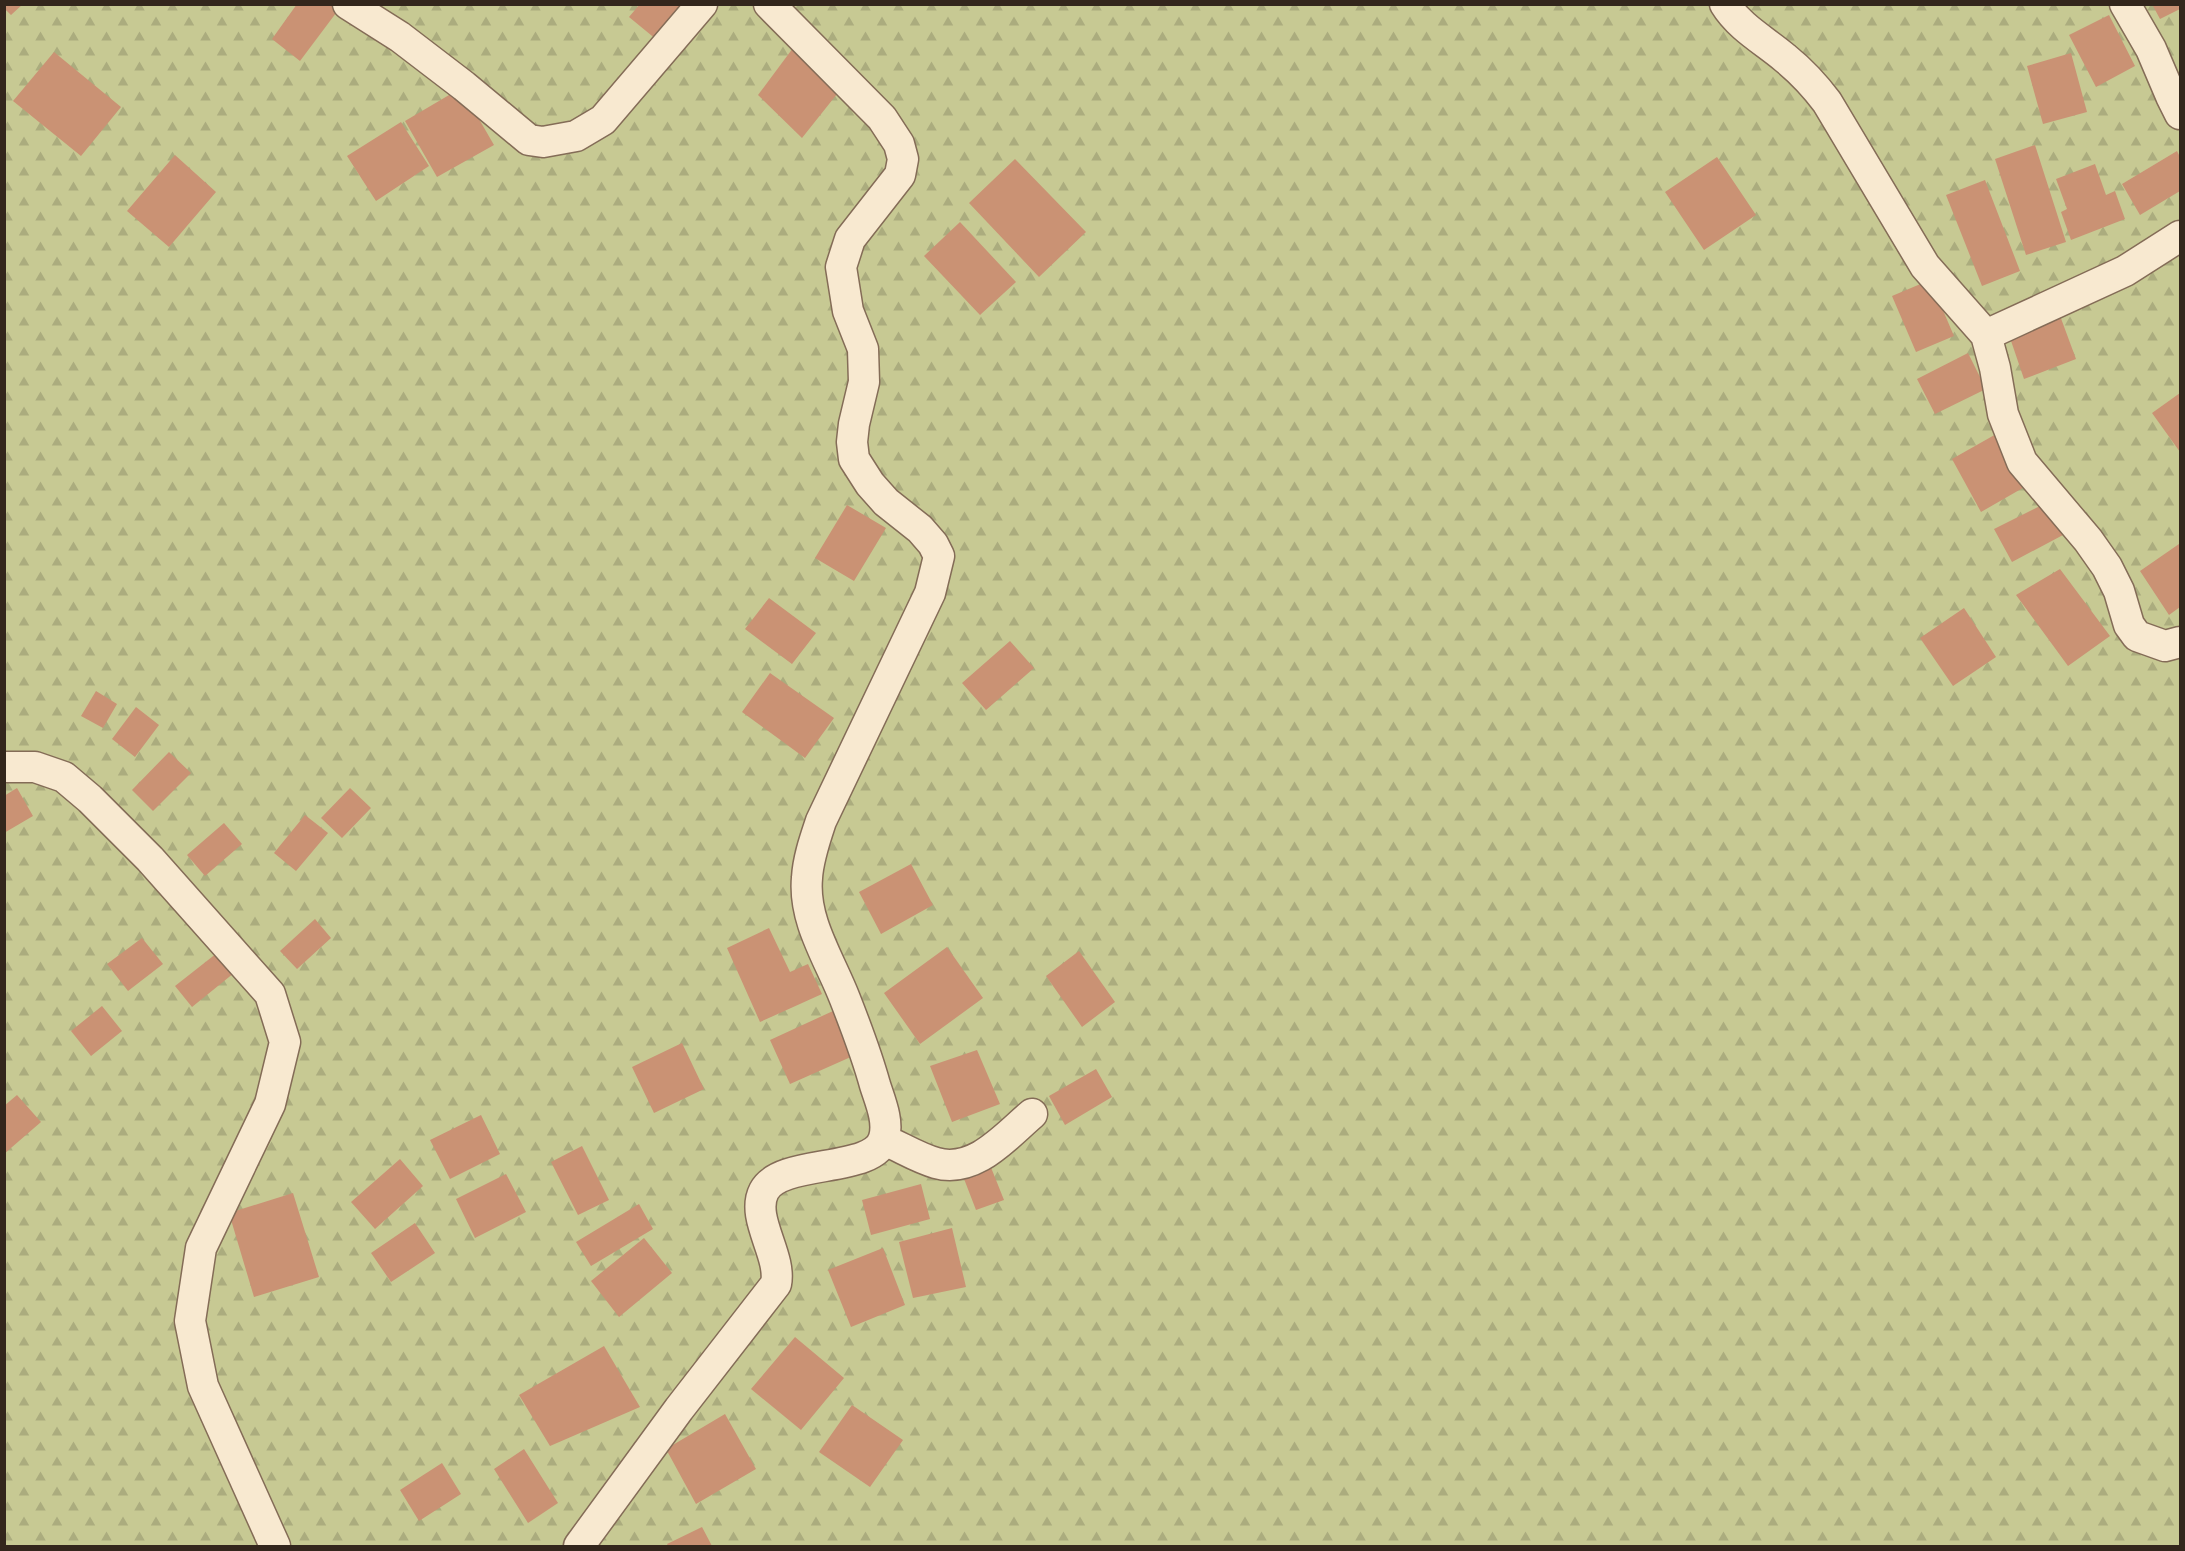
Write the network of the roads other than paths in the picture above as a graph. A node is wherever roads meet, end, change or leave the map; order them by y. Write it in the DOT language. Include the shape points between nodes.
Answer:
graph roads {
  1 [pos="348,4"];
  2 [pos="702,4"];
  3 [pos="769,4"];
  4 [pos="1725,4"];
  5 [pos="2125,4"];
  6 [pos="2181,114"];
  7 [pos="2181,236"];
  8 [pos="1986,335"];
  9 [pos="2181,642"];
  10 [pos="4,767"];
  11 [pos="1032,1114"];
  12 [pos="884,1140"];
  13 [pos="275,1546"];
  14 [pos="579,1546"];
  1 -- 2 [label="street" via="400,37 529,140 543,142 576,136 603,120"];
  3 -- 12 [label="street" via="882,118 899,144 903,159 900,175 850,239 841,267 848,311 863,349 864,382 852,442 855,459 870,484 920,529 939,556 930,593 821,821 807,879 812,923 845,998 873,1078 886,1121"];
  4 -- 8 [label="street" via="1757,38 1814,84 1925,266"];
  5 -- 6 [label="street"];
  7 -- 8 [label="street" via="2125,271"];
  8 -- 9 [label="street" via="2003,414 2022,462 2107,567 2137,636 2165,646"];
  10 -- 13 [label="street" via="35,767 64,777 90,799 150,859 270,994 285,1042 270,1104 201,1248 190,1321 203,1386"];
  11 -- 12 [label="street" via="970,1162 937,1163"];
  12 -- 14 [label="street" via="875,1152 862,1158 794,1173 768,1185 760,1208 776,1267 776,1284"];
}
